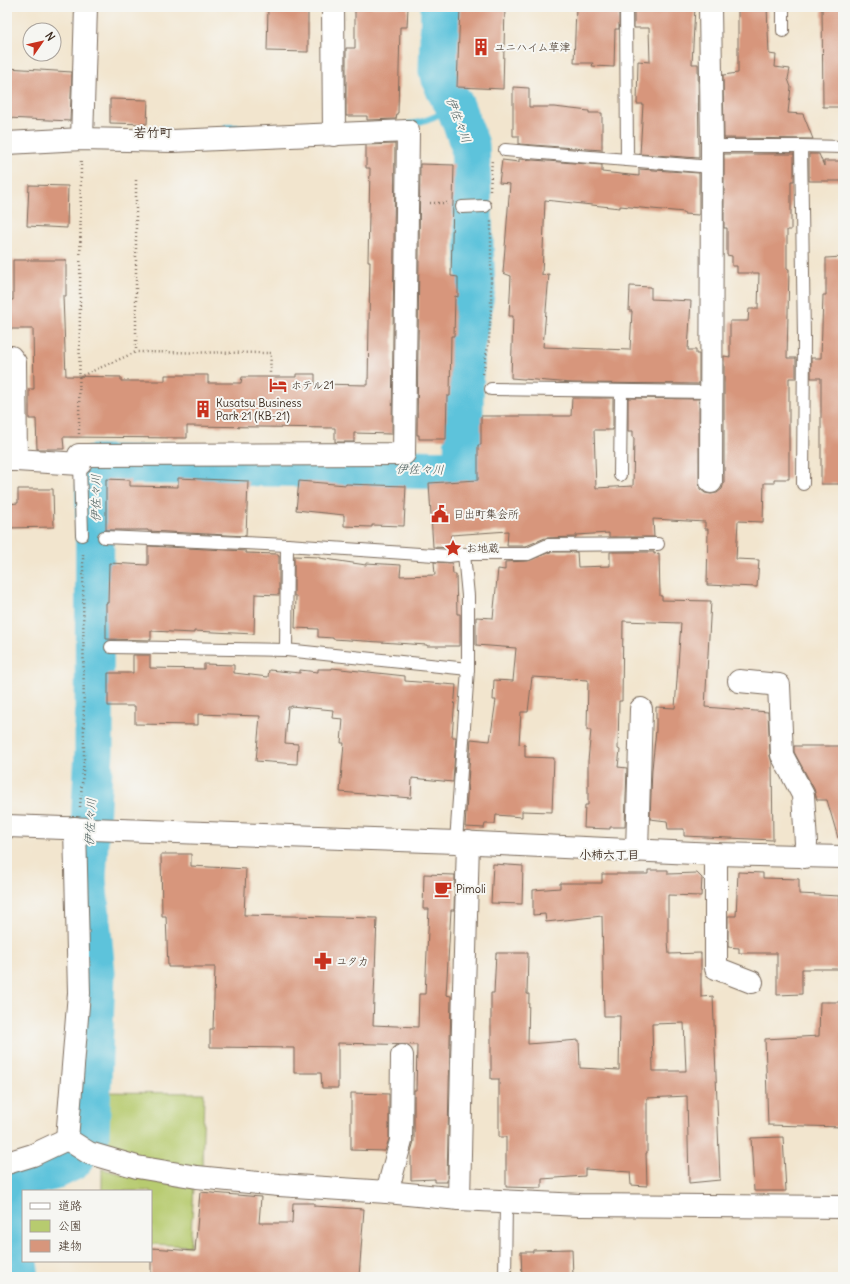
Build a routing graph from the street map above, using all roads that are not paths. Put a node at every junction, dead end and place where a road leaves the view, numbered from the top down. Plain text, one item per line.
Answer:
1 (86, 7) edge
2 (333, 7) edge
3 (626, 7) edge
4 (710, 7) edge
5 (783, 7) edge
6 (783, 31) dead end
7 (334, 135) junction
8 (82, 139) junction
9 (7, 143) edge
10 (712, 146) junction
11 (800, 146) junction
12 (843, 148) edge
13 (505, 150) road end
14 (627, 160) junction
15 (712, 167) junction
16 (484, 206) road end
17 (462, 207) road end
18 (7, 357) edge
19 (491, 389) road end
20 (621, 391) junction
21 (710, 392) junction
22 (11, 460) edge
23 (80, 460) junction
24 (620, 475) dead end
25 (710, 482) dead end
26 (802, 484) dead end
27 (82, 535) road end
28 (104, 537) dead end
29 (658, 544) dead end
30 (287, 545) junction
31 (464, 554) junction
32 (111, 647) dead end
33 (286, 650) junction
34 (468, 669) junction
35 (739, 681) dead end
36 (641, 709) dead end
37 (84, 823) junction
38 (7, 826) edge
39 (462, 842) junction
40 (637, 851) junction
41 (716, 854) junction
42 (805, 857) junction
43 (843, 857) edge
44 (752, 982) dead end
45 (402, 1056) dead end
46 (67, 1140) junction
47 (7, 1163) edge
48 (387, 1192) junction
49 (460, 1199) junction
50 (506, 1202) junction
51 (843, 1207) edge
52 (505, 1277) edge

1 - 8 street
2 - 7 street
3 - 14 lane
4 - 10 street
5 - 6 lane
7 - 8 street
7 - 23 street
8 - 9 street
10 - 11 lane
10 - 15 street
11 - 12 lane
11 - 26 lane
13 - 14 lane
14 - 15 lane
15 - 21 street
16 - 17 lane
18 - 22 street
19 - 20 lane
20 - 21 lane
20 - 24 lane
21 - 25 street
22 - 23 street
23 - 27 lane
28 - 30 lane
29 - 31 lane
30 - 31 lane
30 - 33 lane
31 - 34 lane
32 - 33 lane
33 - 34 lane
34 - 39 lane
35 - 42 street
36 - 40 street
37 - 38 street
37 - 39 street
37 - 46 street
39 - 40 street
39 - 49 street
40 - 41 street
41 - 42 street
41 - 44 street
42 - 43 street
45 - 48 street
46 - 47 street
46 - 48 street
48 - 49 street
49 - 50 street
50 - 51 street
50 - 52 lane

